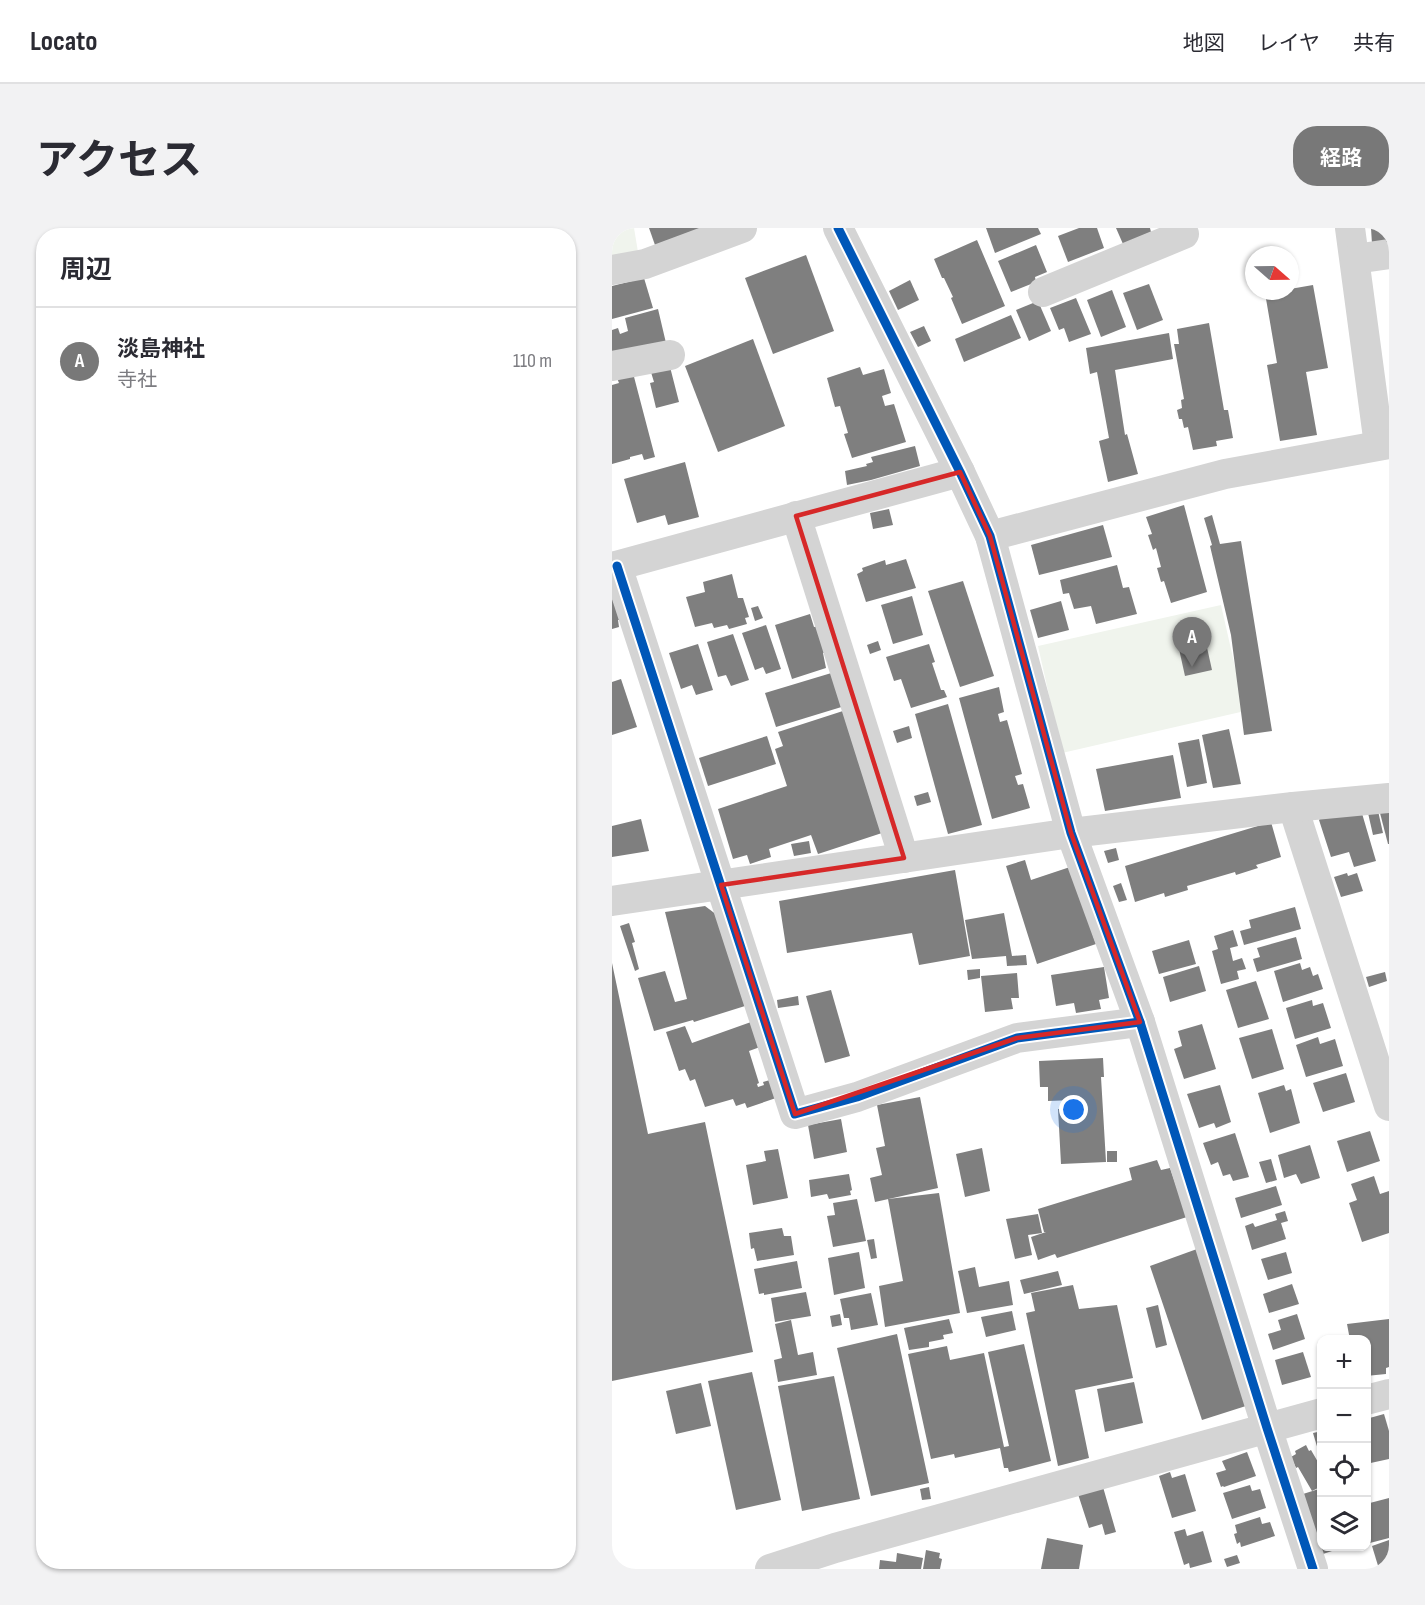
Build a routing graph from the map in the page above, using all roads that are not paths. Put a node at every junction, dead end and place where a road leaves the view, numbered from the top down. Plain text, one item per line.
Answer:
1 (742, 228) edge
2 (838, 228) edge
3 (1179, 228) edge
4 (1350, 228) edge
5 (1389, 254) edge
6 (1355, 259) junction
7 (612, 270) edge
8 (1042, 292) dead end
9 (670, 355) dead end
10 (612, 366) edge
11 (1384, 444) edge
12 (960, 472) junction
13 (796, 516) junction
14 (990, 536) junction
15 (614, 567) edge
16 (1389, 798) edge
17 (1293, 807) junction
18 (1071, 833) junction
19 (904, 858) junction
20 (721, 885) junction
21 (612, 901) edge
22 (1140, 1022) junction
23 (1389, 1106) edge
24 (1389, 1394) edge
25 (1371, 1399) edge
26 (1317, 1414) edge
27 (1267, 1428) junction
28 (839, 1559) edge
29 (770, 1569) edge
30 (1313, 1569) edge

1 - 7 street
2 - 12 street
3 - 8 street
4 - 6 street
5 - 6 street
6 - 11 street
9 - 10 street
11 - 14 street
12 - 13 street
12 - 14 street
13 - 15 street
13 - 19 street
14 - 18 street
15 - 20 street
16 - 17 street
17 - 18 street
17 - 23 street
18 - 19 street
18 - 22 street
19 - 20 street
20 - 21 street
20 - 22 street
22 - 27 street
24 - 25 street
26 - 27 street
27 - 28 street
27 - 30 street
28 - 29 street

